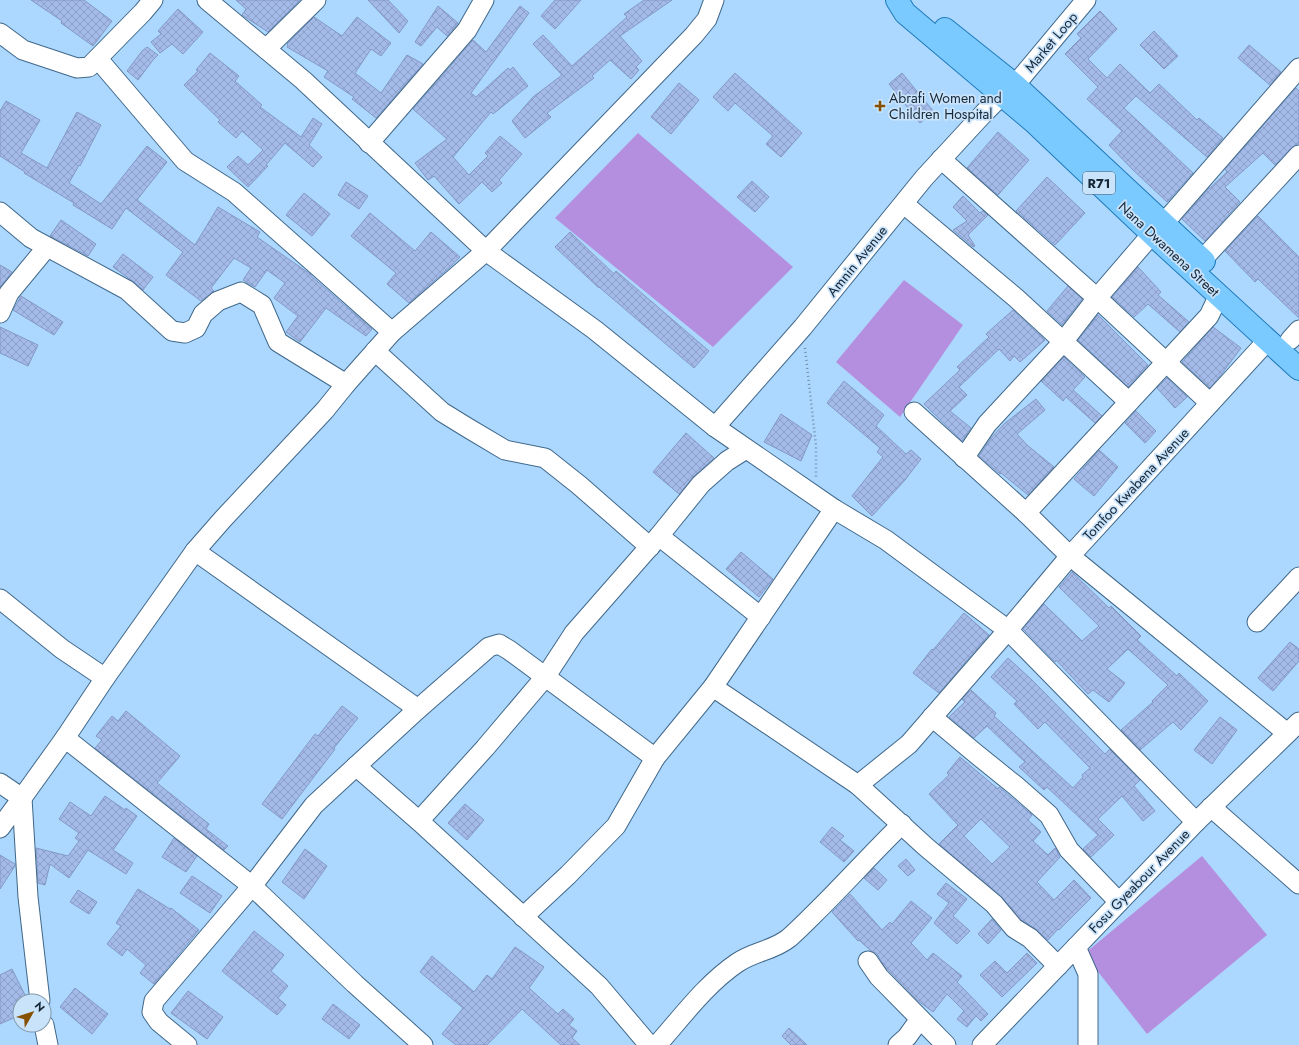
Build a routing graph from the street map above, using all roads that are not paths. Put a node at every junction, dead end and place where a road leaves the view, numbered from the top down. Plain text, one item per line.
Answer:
1 (153, 0) edge
2 (208, 0) edge
3 (316, 0) edge
4 (484, 0) edge
5 (714, 0) edge
6 (897, 0) edge
7 (906, 0) edge
8 (1086, 0) edge
9 (0, 33) edge
10 (266, 49) junction
11 (98, 59) junction
12 (1297, 75) edge
13 (1008, 90) junction
14 (369, 143) junction
15 (1299, 155) edge
16 (941, 159) junction
17 (904, 204) junction
18 (0, 212) edge
19 (1158, 229) junction
20 (47, 246) junction
21 (486, 251) junction
22 (1202, 260) junction
23 (1219, 296) junction
24 (1097, 298) junction
25 (0, 313) edge
26 (392, 332) junction
27 (1268, 340) junction
28 (1296, 340) edge
29 (1063, 342) junction
30 (375, 351) junction
31 (1166, 362) junction
32 (1299, 369) edge
33 (346, 384) junction
34 (1129, 402) junction
35 (1210, 403) junction
36 (914, 412) dead end
37 (715, 427) junction
38 (746, 449) junction
39 (964, 458) junction
40 (834, 509) junction
41 (1026, 513) junction
42 (655, 542) junction
43 (196, 550) junction
44 (1070, 556) junction
45 (1299, 577) edge
46 (0, 598) edge
47 (761, 617) junction
48 (1257, 622) dead end
49 (1008, 630) junction
50 (546, 676) junction
51 (105, 678) junction
52 (713, 687) junction
53 (418, 709) junction
54 (932, 717) junction
55 (1293, 728) edge
56 (65, 738) junction
57 (655, 758) junction
58 (356, 766) junction
59 (0, 783) edge
60 (858, 785) junction
61 (22, 798) junction
62 (1211, 807) junction
63 (419, 821) junction
64 (1196, 822) junction
65 (902, 824) junction
66 (0, 828) edge
67 (1299, 884) edge
68 (252, 886) junction
69 (1119, 902) junction
70 (523, 916) junction
71 (1076, 947) junction
72 (868, 961) dead end
73 (1058, 966) junction
74 (39, 993) edge
75 (920, 1019) junction
76 (46, 1033) edge
77 (48, 1045) edge
78 (187, 1045) edge
79 (424, 1045) edge
80 (649, 1045) edge
81 (657, 1045) edge
82 (898, 1045) edge
83 (946, 1045) edge
84 (982, 1045) edge
85 (1088, 1045) edge

1 - 11 street
2 - 10 street
3 - 10 street
4 - 14 street
5 - 21 street
6 - 13 main road, Nana Dwamena Street / R71
7 - 13 main road, Nana Dwamena Street / R71
8 - 13 street, Market Loop
9 - 11 street
10 - 14 street
11 - 26 street
12 - 19 street
13 - 16 street, Amnin Avenue
13 - 19 main road, Nana Dwamena Street / R71
14 - 21 street
15 - 22 street
16 - 17 street, Amnin Avenue
16 - 24 street
17 - 29 street
17 - 37 street, Amnin Avenue
18 - 20 street
19 - 22 main road, Nana Dwamena Street / R71
19 - 23 main road, Nana Dwamena Street / R71
19 - 24 street
20 - 25 street
20 - 33 street
21 - 26 street
21 - 37 street
22 - 28 main road, Nana Dwamena Street / R71
23 - 27 main road, Nana Dwamena Street / R71
23 - 31 street
24 - 29 street
24 - 31 street
26 - 30 street
27 - 32 main road, Nana Dwamena Street / R71
27 - 35 street, Tomfoo Kwabena Avenue
29 - 34 street
29 - 39 street
30 - 33 street
30 - 42 street
31 - 34 street
31 - 35 street
33 - 43 street
34 - 41 street
35 - 44 street, Tomfoo Kwabena Avenue
36 - 39 street
37 - 38 street
38 - 40 street
38 - 42 street
39 - 41 street
40 - 47 street
40 - 49 street
41 - 44 street
42 - 47 street
42 - 50 street
43 - 51 street
43 - 53 street
44 - 49 street, Tomfoo Kwabena Avenue
44 - 55 street
45 - 48 street
46 - 51 street
47 - 52 street
49 - 54 street, Tomfoo Kwabena Avenue
49 - 64 street
50 - 53 street
50 - 57 street
50 - 63 street
51 - 56 street
52 - 57 street
52 - 60 street
53 - 58 street
54 - 60 street, Tomfoo Kwabena Avenue
54 - 69 street
55 - 62 street, Fosu Gyeabour Avenue
56 - 61 street
56 - 68 street
57 - 70 street
58 - 63 street
58 - 68 street
59 - 61 street
60 - 65 street
61 - 66 street
61 - 74 street
62 - 64 street, Fosu Gyeabour Avenue
62 - 67 street
63 - 70 street
64 - 69 street, Fosu Gyeabour Avenue
65 - 73 street
65 - 81 street
68 - 78 street
68 - 79 street
69 - 71 street, Fosu Gyeabour Avenue
70 - 80 street
71 - 73 street, Fosu Gyeabour Avenue
71 - 85 street
72 - 75 street
73 - 84 street, Fosu Gyeabour Avenue
75 - 82 street
75 - 83 street
76 - 77 street

